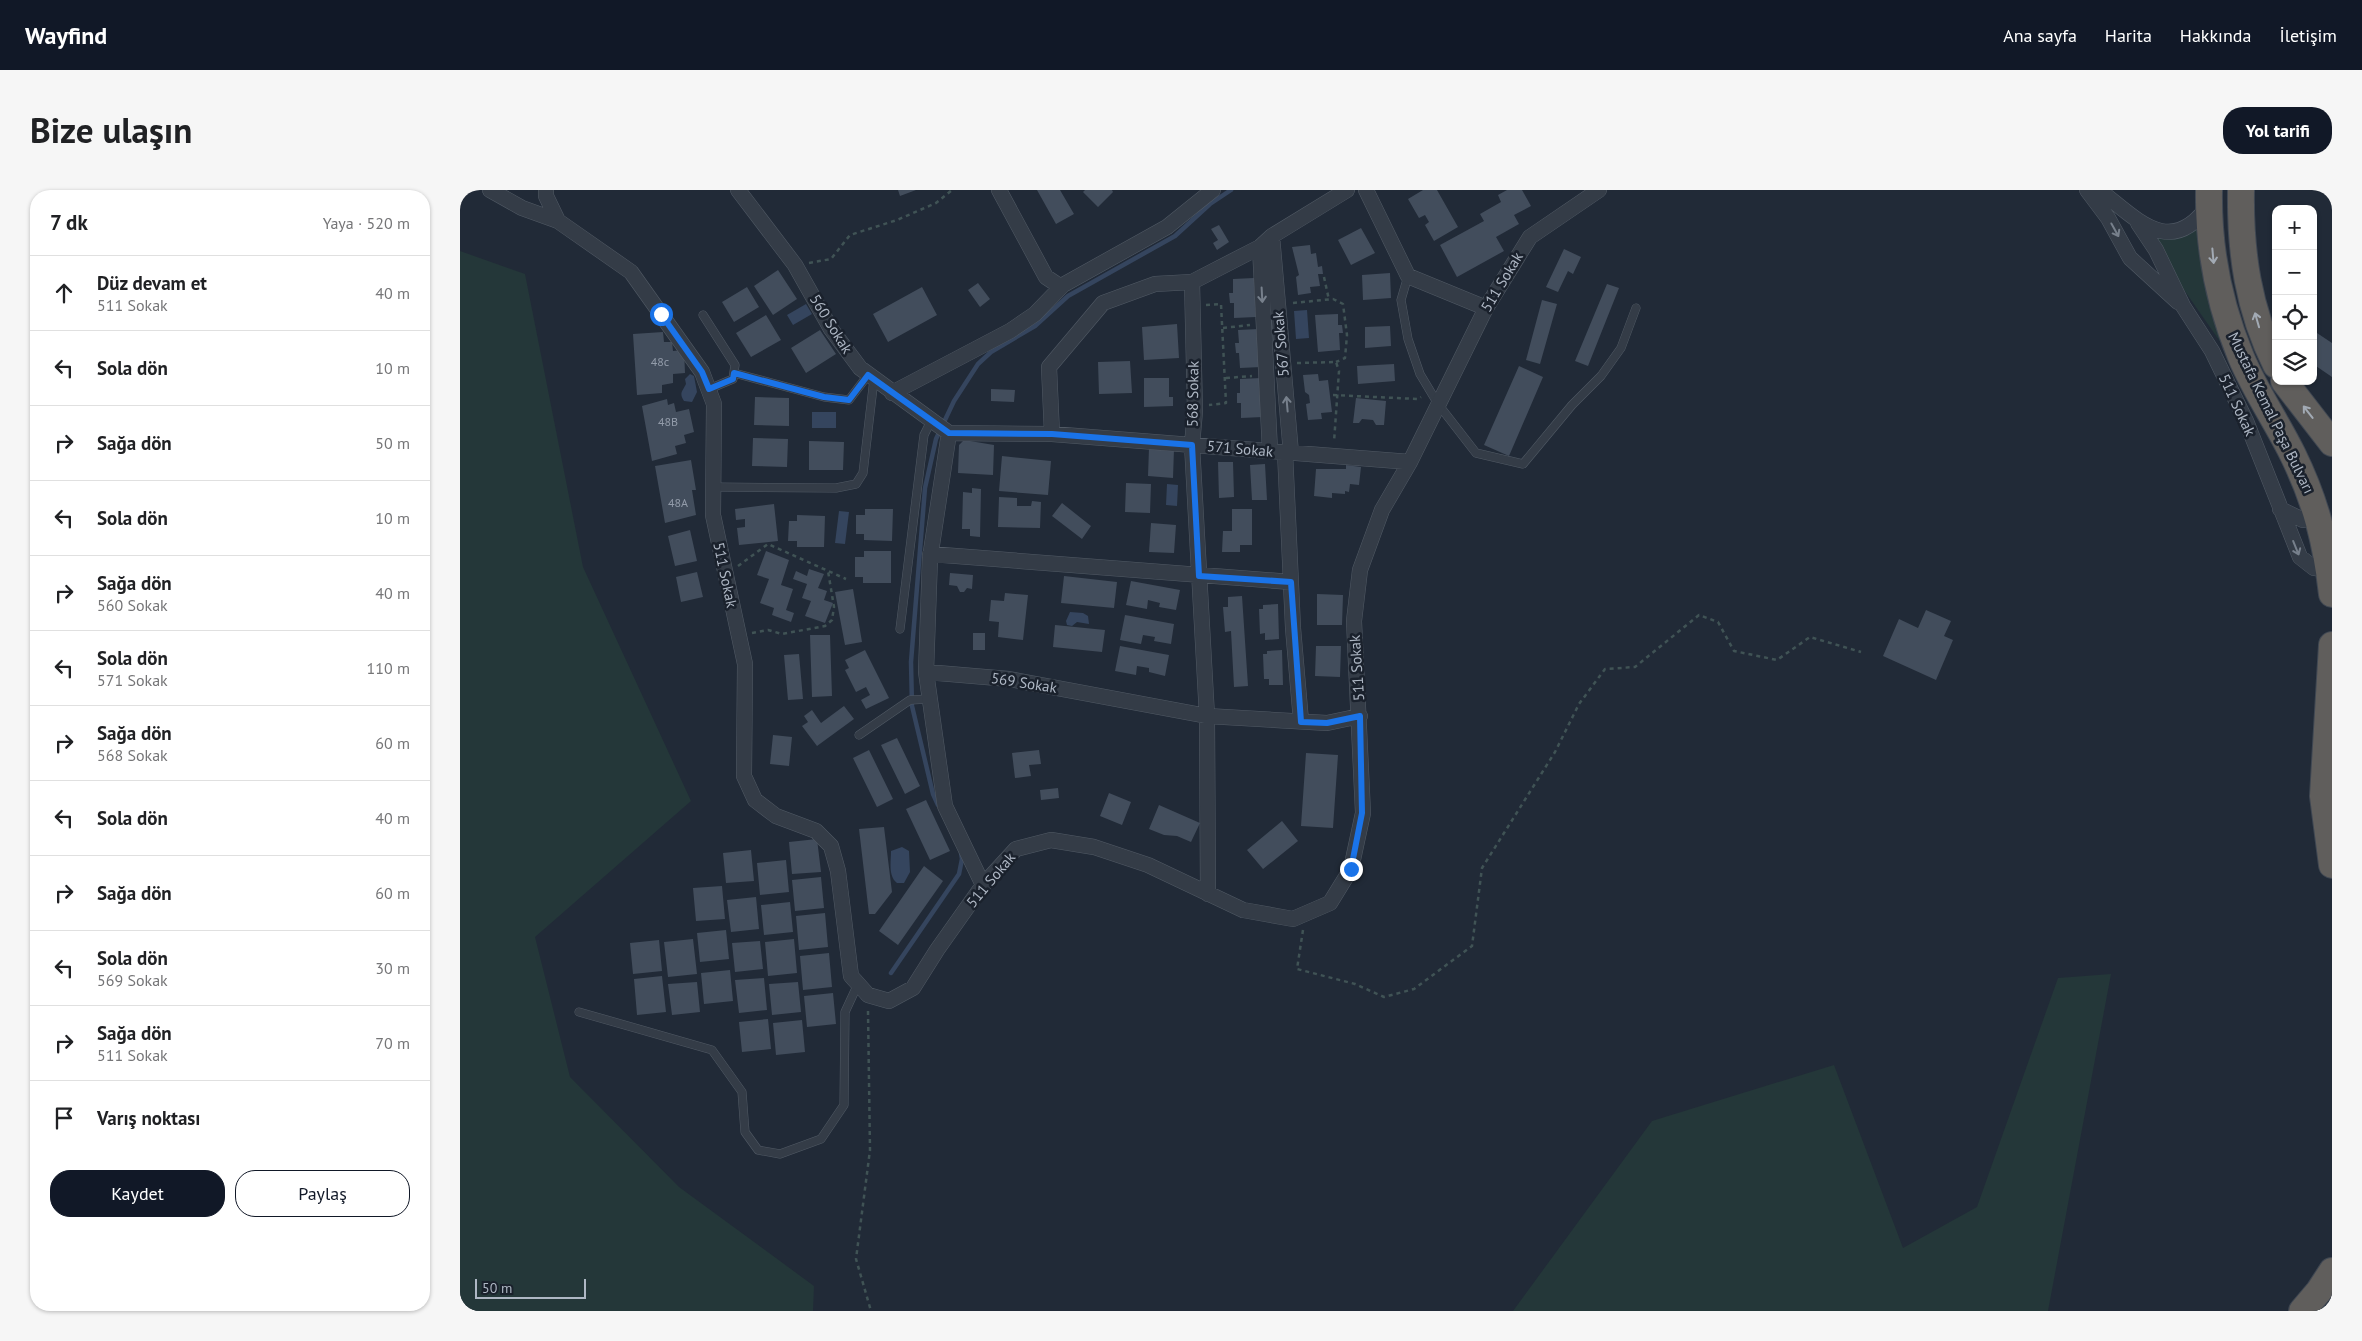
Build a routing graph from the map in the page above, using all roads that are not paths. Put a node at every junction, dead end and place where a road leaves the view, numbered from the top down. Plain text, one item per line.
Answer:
1 (490, 190) edge
2 (546, 190) edge
3 (738, 190) edge
4 (999, 190) edge
5 (1213, 190) edge
6 (1347, 190) edge
7 (1366, 190) edge
8 (1599, 190) edge
9 (2087, 190) edge
10 (2099, 190) edge
11 (2241, 190) edge
12 (2209, 198) edge
13 (558, 221) junction
14 (2138, 223) junction
15 (1272, 236) junction
16 (1260, 246) junction
17 (1408, 276) junction
18 (1192, 282) junction
19 (1063, 286) junction
20 (2183, 306) junction
21 (1486, 308) junction
22 (1636, 308) dead end
23 (703, 315) dead end
24 (2272, 357) edge
25 (734, 373) junction
26 (871, 377) junction
27 (2287, 385) edge
28 (709, 389) junction
29 (892, 393) junction
30 (1438, 404) junction
31 (941, 428) junction
32 (1052, 434) junction
33 (2332, 443) edge
34 (1192, 445) junction
35 (1282, 452) junction
36 (1410, 462) junction
37 (713, 487) junction
38 (2280, 509) junction
39 (2326, 514) edge
40 (930, 554) junction
41 (1199, 576) junction
42 (2331, 577) edge
43 (1291, 582) junction
44 (900, 629) dead end
45 (2332, 645) edge
46 (926, 672) junction
47 (919, 700) junction
48 (1207, 716) junction
49 (1360, 716) junction
50 (1301, 722) junction
51 (859, 735) dead end
52 (2332, 771) edge
53 (2323, 796) junction
54 (2332, 865) edge
55 (983, 885) junction
56 (1208, 894) junction
57 (863, 990) junction
58 (579, 1012) dead end
59 (2332, 1271) edge
60 (2302, 1311) edge

1 - 13 street
2 - 13 street, 511 Sokak
3 - 26 street, 560 Sokak
4 - 19 street
5 - 19 street
6 - 15 street
7 - 17 street
8 - 21 street, 511 Sokak
9 -> 20 street, 511 Sokak
10 - 14 street, 511 Sokak
24 -> 11 highway, Mustafa Kemal Paşa Bulvarı
12 - 14 street, 511 Sokak
12 -> 39 highway, Mustafa Kemal Paşa Bulvarı
13 - 28 street, 511 Sokak
14 - 20 street, 511 Sokak
15 - 16 street
35 -> 15 street, 567 Sokak
16 - 18 street
16 -> 35 street, 567 Sokak
17 - 21 street
17 - 30 lane
18 - 32 street
18 - 34 street, 568 Sokak
19 - 29 street
20 - 38 street, 511 Sokak
21 - 30 street, 511 Sokak
22 - 30 lane
23 - 25 lane
25 - 26 lane
25 - 28 lane
26 - 29 street, 560 Sokak
26 - 37 lane
33 -> 27 highway, Mustafa Kemal Paşa Bulvarı
28 - 37 street, 511 Sokak
29 - 31 street, 560 Sokak
30 - 36 street, 511 Sokak
31 - 32 street, 571 Sokak
31 - 40 street
31 - 44 lane
32 - 34 street, 571 Sokak
34 - 35 street, 571 Sokak
34 - 41 street, 568 Sokak
35 - 36 street, 571 Sokak
35 - 43 street
36 - 49 street, 511 Sokak
37 - 57 street, 511 Sokak
38 - 39 street
38 -> 42 street, 511 Sokak
39 - 42 highway, Mustafa Kemal Paşa Bulvarı
40 - 41 street
40 - 46 street
41 - 43 street
41 - 48 street, 568 Sokak
43 - 50 street
45 - 53 highway
46 - 47 street
46 - 48 street, 569 Sokak
47 - 51 lane
47 - 55 street
48 - 50 street, 569 Sokak
48 - 56 street, 568 Sokak
49 - 50 street, 569 Sokak
49 - 56 street, 511 Sokak
52 - 53 highway
53 - 54 highway
55 - 56 street, 511 Sokak
55 - 57 street, 511 Sokak
57 - 58 lane
59 - 60 highway

